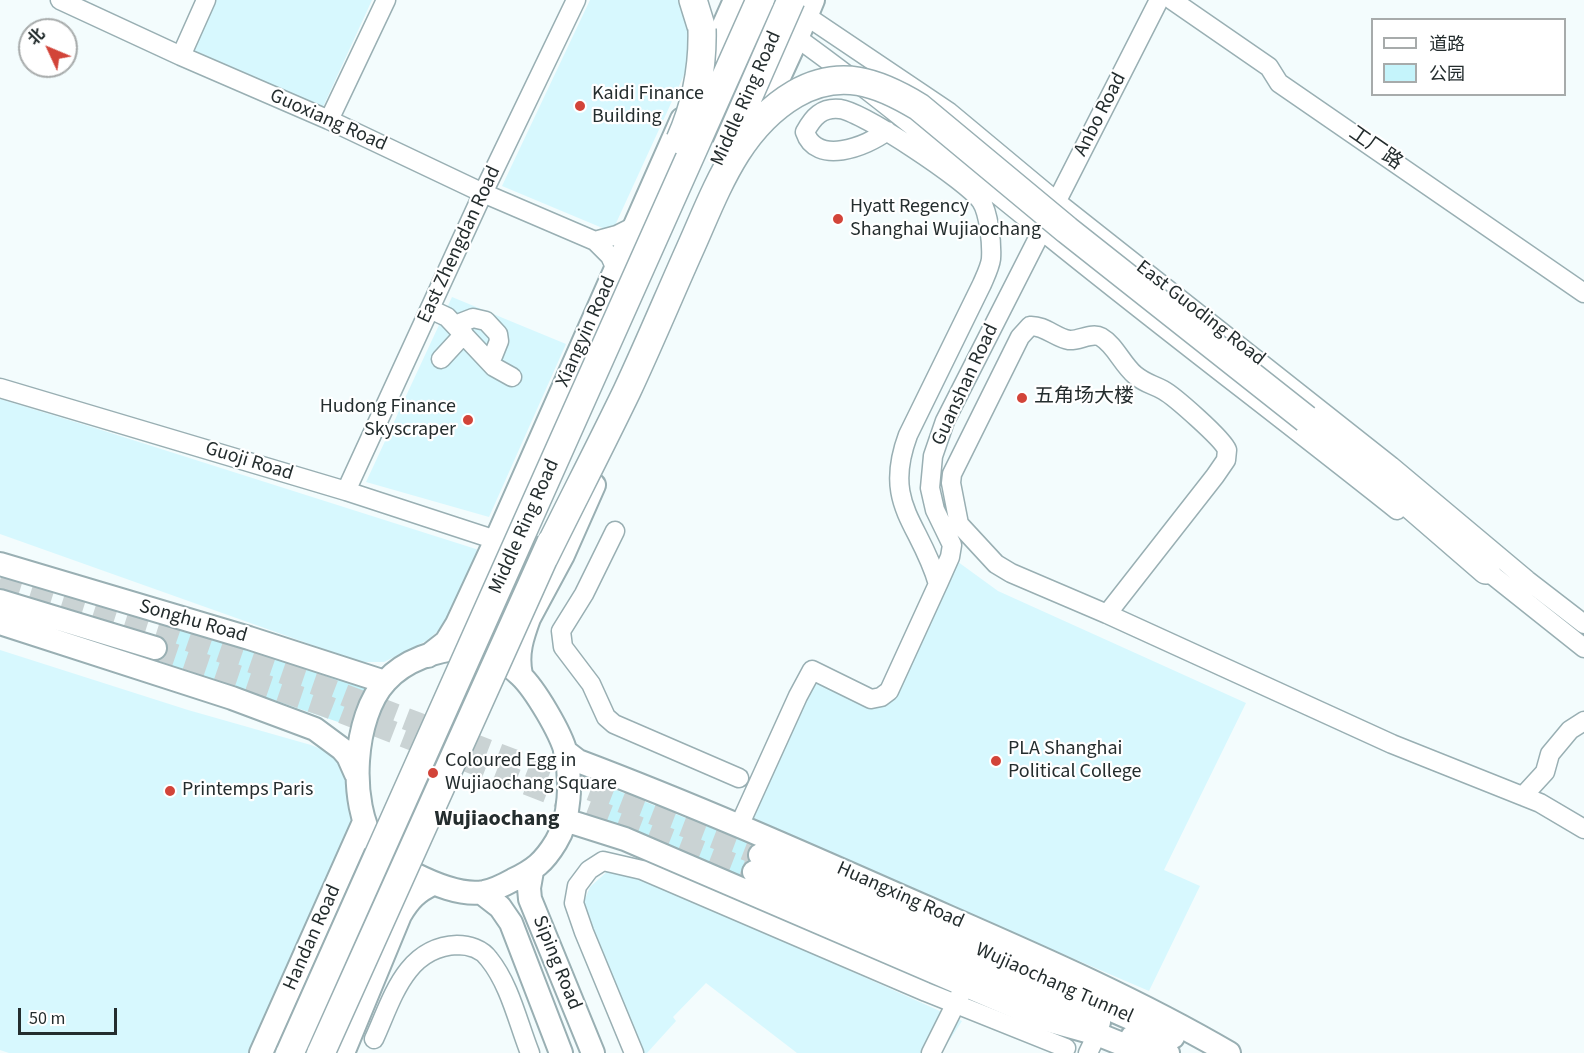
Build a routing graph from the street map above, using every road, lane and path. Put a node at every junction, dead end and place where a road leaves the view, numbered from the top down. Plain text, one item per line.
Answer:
1 (60, 0) edge
2 (206, 0) edge
3 (386, 0) edge
4 (576, 0) edge
5 (693, 0) edge
6 (735, 0) edge
7 (743, 0) edge
8 (760, 0) edge
9 (1159, 0) edge
10 (1172, 0) edge
11 (798, 12) edge
12 (181, 56) junction
13 (329, 120) junction
14 (918, 129) junction
15 (887, 131) dead end
16 (909, 146) junction
17 (483, 193) junction
18 (1057, 202) junction
19 (633, 228) junction
20 (1042, 231) junction
21 (595, 241) junction
22 (615, 267) junction
23 (1584, 293) edge
24 (430, 309) junction
25 (460, 330) junction
26 (957, 335) junction
27 (981, 347) junction
28 (493, 356) dead end
29 (441, 359) dead end
30 (512, 377) dead end
31 (0, 388) edge
32 (346, 491) junction
33 (615, 531) dead end
34 (506, 543) junction
35 (544, 558) junction
36 (0, 564) edge
37 (1486, 570) junction
38 (938, 584) junction
39 (0, 601) edge
40 (1107, 614) junction
41 (0, 623) edge
42 (1584, 624) edge
43 (155, 648) tunnel mouth
44 (1584, 648) edge
45 (428, 656) junction
46 (521, 675) junction
47 (385, 682) junction
48 (1584, 721) edge
49 (565, 751) junction
50 (356, 774) junction
51 (739, 778) dead end
52 (1523, 796) junction
53 (565, 820) junction
54 (364, 822) junction
55 (739, 826) junction
56 (1584, 829) edge
57 (532, 871) junction
58 (433, 884) junction
59 (482, 892) junction
60 (961, 994) junction
61 (374, 1039) dead end
62 (1092, 1043) edge
63 (1066, 1048) dead end
64 (261, 1053) edge
65 (290, 1053) edge
66 (321, 1053) edge
67 (343, 1053) edge
68 (530, 1053) edge
69 (561, 1053) edge
70 (593, 1053) edge
71 (634, 1053) edge
72 (931, 1053) edge
73 (1144, 1053) edge
74 (1168, 1053) edge
75 (1216, 1053) edge
76 (1230, 1053) edge

1 - 12 street, Guoxiang Road
2 - 12 street
3 - 13 street
4 - 17 street, East Zhengdan Road
5 - 34 highway, bridge
6 - 19 main road, Xiangyin Road
7 - 11 street
8 - 34 highway, Middle Ring Road, bridge
9 - 18 street, Anbo Road
10 - 23 street, 工厂路
11 - 14 street, East Guoding Road
11 - 18 street, East Guoding Road
11 - 35 highway, Middle Ring Road, bridge
11 - 46 main road
12 - 13 street, Guoxiang Road
13 - 17 street, Guoxiang Road
14 - 16 street
14 - 20 street, East Guoding Road
15 - 16 street
16 - 26 street
17 - 21 street, Guoxiang Road
17 - 24 street, East Zhengdan Road
18 - 20 street, Anbo Road
18 - 42 street, East Guoding Road
19 - 21 street
19 - 22 main road, Xiangyin Road
20 - 27 street, Guanshan Road
20 - 37 street, East Guoding Road
21 - 22 street, Guoxiang Road
22 - 34 main road, Xiangyin Road
24 - 25 street
24 - 32 street, East Zhengdan Road
25 - 28 street
25 - 29 street
25 - 30 street
26 - 27 street
26 - 38 street
27 - 38 street, Guanshan Road
31 - 32 street, Guoji Road
32 - 34 street, Guoji Road
33 - 51 street
34 - 45 main road, Xiangyin Road
34 - 65 highway, Middle Ring Road, bridge
35 - 37 highway, bridge
35 - 66 highway, Middle Ring Road, bridge
36 - 47 main road, Songhu Road
37 - 44 street, East Guoding Road
38 - 55 street
39 - 43 main road
40 - 40 street
40 - 52 street
41 - 50 main road
45 - 46 main road
45 - 47 main road
46 - 49 main road
47 - 50 main road
48 - 52 street
49 - 53 main road
49 - 55 main road, Huangxing Road
50 - 54 main road
52 - 56 street
53 - 57 main road
53 - 60 main road
54 - 58 main road
54 - 64 main road, Handan Road
55 - 76 main road, Huangxing Road
57 - 59 main road
57 - 70 main road, Siping Road
58 - 59 main road
58 - 67 main road
59 - 69 main road, Siping Road
60 - 62 main road
60 - 63 street
60 - 71 street
60 - 72 street
61 - 68 street
62 - 73 main road
74 - 75 main road, Wujiaochang Tunnel

